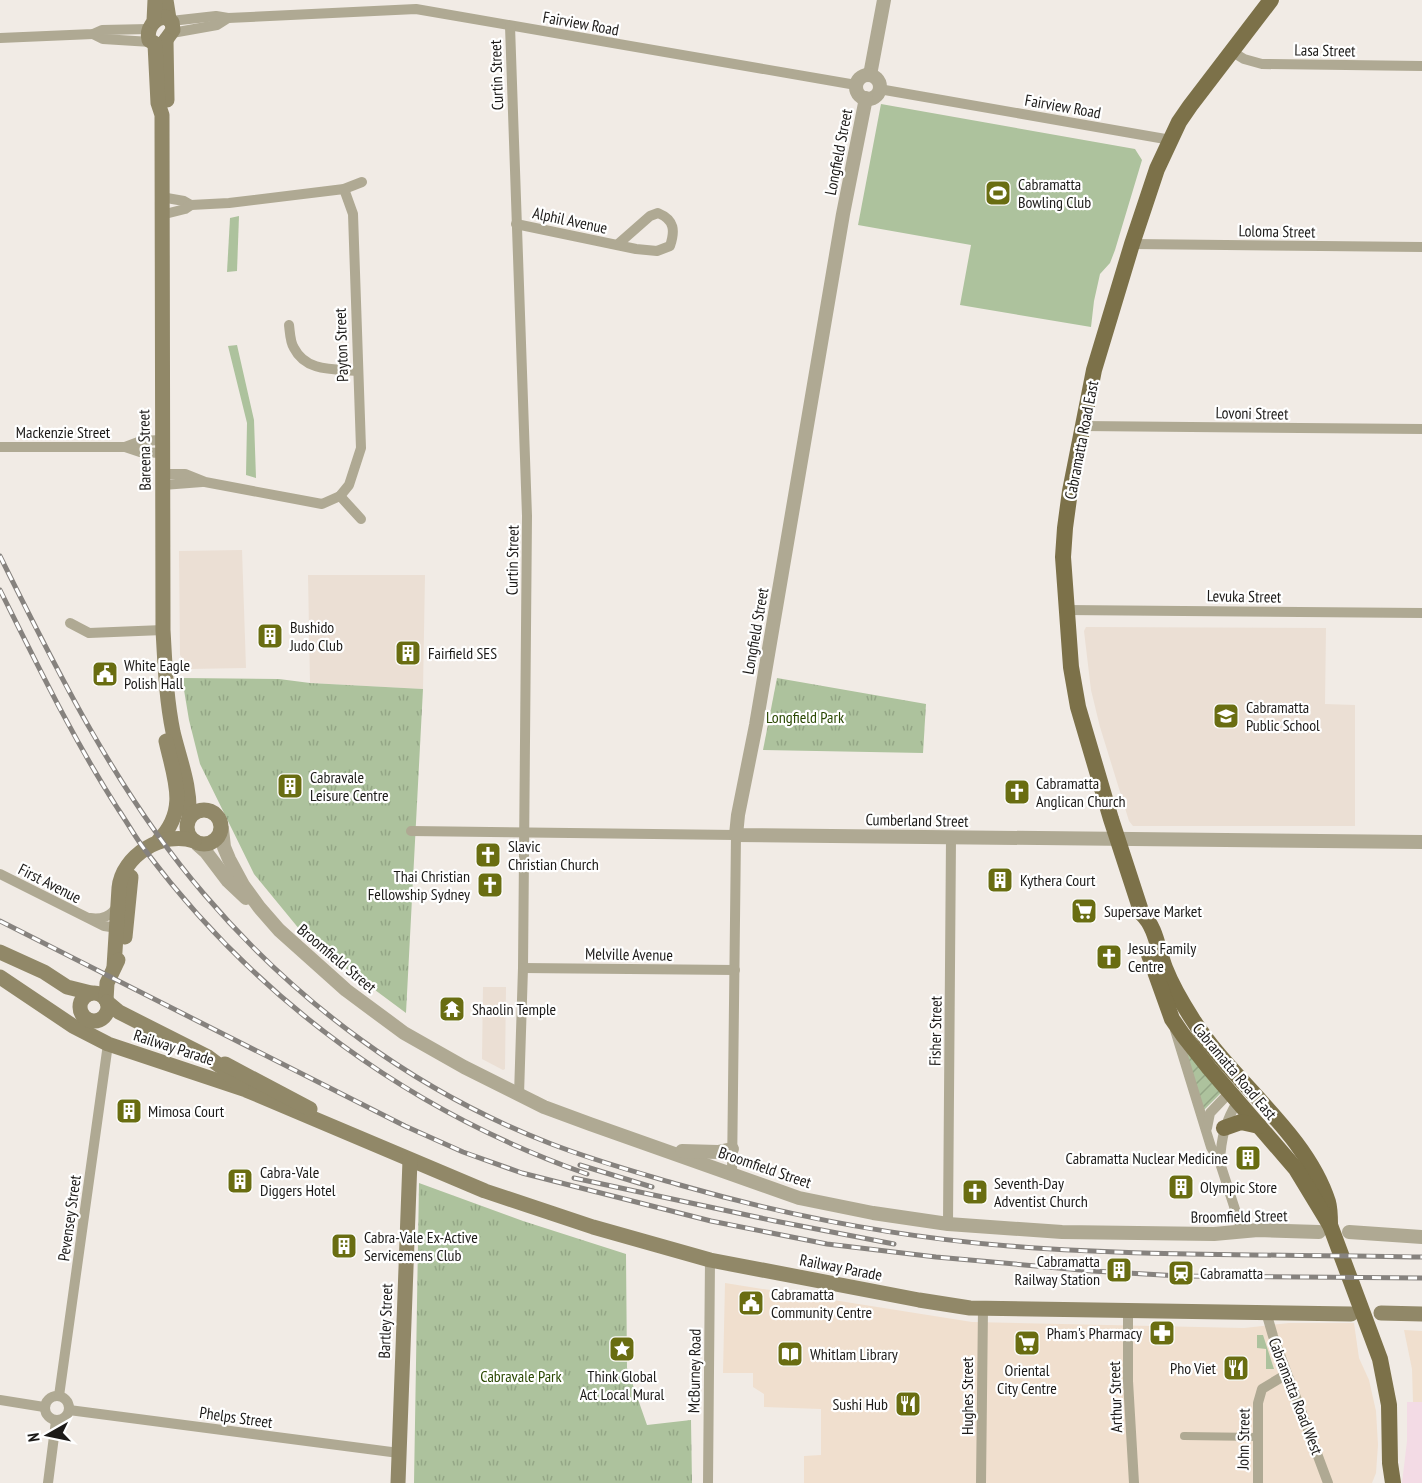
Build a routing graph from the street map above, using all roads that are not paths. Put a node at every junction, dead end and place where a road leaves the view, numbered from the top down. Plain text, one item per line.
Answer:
1 (155, 0) edge
2 (166, 0) edge
3 (884, 0) edge
4 (1271, 0) edge
5 (377, 6) edge
6 (510, 26) junction
7 (161, 31) junction
8 (0, 38) edge
9 (1231, 51) junction
10 (1422, 66) edge
11 (870, 75) junction
12 (856, 85) junction
13 (879, 89) junction
14 (866, 98) junction
15 (1171, 140) junction
16 (362, 182) dead end
17 (344, 189) junction
18 (161, 197) junction
19 (191, 205) junction
20 (161, 215) junction
21 (516, 224) junction
22 (1132, 244) junction
23 (617, 245) junction
24 (1422, 247) edge
25 (289, 325) dead end
26 (357, 371) junction
27 (1082, 426) junction
28 (1422, 429) edge
29 (161, 446) junction
30 (0, 447) edge
31 (162, 479) junction
32 (340, 496) junction
33 (361, 519) dead end
34 (1065, 610) junction
35 (1422, 613) edge
36 (70, 623) dead end
37 (163, 630) junction
38 (165, 675) junction
39 (187, 781) junction
40 (213, 812) junction
41 (188, 820) junction
42 (222, 829) junction
43 (411, 831) dead end
44 (523, 833) junction
45 (736, 835) junction
46 (165, 837) junction
47 (951, 838) junction
48 (1117, 839) junction
49 (1422, 842) edge
50 (195, 843) junction
51 (0, 874) edge
52 (123, 904) junction
53 (1142, 914) junction
54 (104, 916) junction
55 (87, 918) junction
56 (267, 918) junction
57 (117, 928) junction
58 (121, 950) junction
59 (2, 952) edge
60 (523, 968) junction
61 (735, 970) junction
62 (112, 973) junction
63 (0, 976) edge
64 (57, 981) junction
65 (99, 997) junction
66 (81, 1014) junction
67 (1172, 1019) junction
68 (96, 1021) junction
69 (146, 1025) junction
70 (108, 1044) junction
71 (208, 1057) junction
72 (246, 1090) junction
73 (1240, 1091) junction
74 (519, 1095) junction
75 (1259, 1126) junction
76 (1224, 1128) junction
77 (1206, 1131) junction
78 (346, 1133) junction
79 (665, 1149) junction
80 (732, 1149) junction
81 (410, 1160) junction
82 (1220, 1163) junction
83 (732, 1174) junction
84 (1323, 1205) junction
85 (948, 1224) junction
86 (1325, 1228) junction
87 (1242, 1231) junction
88 (1349, 1232) dead end
89 (1422, 1237) edge
90 (710, 1260) junction
91 (983, 1308) junction
92 (1128, 1310) junction
93 (1266, 1312) junction
94 (1381, 1313) dead end
95 (1351, 1314) dead end
96 (1422, 1314) edge
97 (1287, 1374) junction
98 (59, 1396) junction
99 (0, 1400) edge
100 (44, 1407) junction
101 (69, 1410) junction
102 (56, 1420) junction
103 (1184, 1436) dead end
104 (1259, 1437) junction
105 (399, 1453) junction
106 (1390, 1463) junction
107 (1329, 1482) edge
108 (48, 1483) edge
109 (398, 1483) edge
110 (708, 1483) edge
111 (981, 1483) edge
112 (1134, 1483) edge
113 (1258, 1483) edge
114 (1382, 1483) edge
115 (1393, 1483) edge

1 - 7 main road, Bareena Street
2 - 7 main road, Bareena Street
3 - 11 street
4 - 9 main road, Cabramatta Road East
5 - 6 street, Fairview Road
5 - 7 street, Fairview Road
6 - 12 street, Fairview Road
6 - 21 street, Curtin Street
7 - 8 street, Fairview Road
7 - 18 main road, Bareena Street
9 - 10 street, Lasa Street
9 - 15 main road, Cabramatta Road East
11 - 12 street
11 - 13 street
12 - 14 street
13 - 14 street
13 - 15 street, Fairview Road
14 - 45 street, Longfield Street
15 - 22 main road, Cabramatta Road East
16 - 17 street
17 - 19 street
17 - 26 street, Payton Street
18 - 19 street
18 - 20 main road, Bareena Street
19 - 20 street
20 - 29 main road, Bareena Street
21 - 23 street, Alphil Avenue
21 - 44 street, Curtin Street
22 - 24 street, Loloma Street
22 - 27 main road, Cabramatta Road East
23 - 23 street, Alphil Avenue
25 - 26 street
26 - 32 street, Payton Street
27 - 28 street, Lovoni Street
27 - 34 main road, Cabramatta Road East
29 - 30 street, Mackenzie Street
29 - 31 main road, Bareena Street
31 - 32 street
31 - 37 main road, Bareena Street
32 - 33 street
34 - 35 street, Levuka Street
34 - 48 main road, Cabramatta Road East
36 - 37 street
37 - 38 main road, Bareena Street
38 - 39 main road, Bareena Street
38 - 46 main road
39 - 40 main road, Bareena Street
39 - 41 main road, Bareena Street
40 - 41 main road
40 - 42 main road
41 - 46 main road
41 - 50 main road
42 - 50 main road
42 - 56 street
43 - 44 street, Cumberland Street
44 - 45 street, Cumberland Street
44 - 60 street, Curtin Street
45 - 47 street, Cumberland Street
45 - 61 street, Longfield Street
46 - 50 main road
46 - 52 main road
47 - 48 street, Cumberland Street
47 - 85 street, Fisher Street
48 - 49 street, Cumberland Street
48 - 53 main road, Cabramatta Road East
50 - 56 street
51 - 55 street, First Avenue
52 - 54 street
52 - 57 main road
52 - 58 main road
53 - 67 main road, Cabramatta Road East
53 - 73 main road, Cabramatta Road East
54 - 55 street, First Avenue
54 - 57 street
55 - 57 street, First Avenue
56 - 74 street, Broomfield Street
57 - 58 street
57 - 62 main road
58 - 62 main road
59 - 64 main road
60 - 61 street, Melville Avenue
60 - 74 street, Curtin Street
61 - 80 street, Longfield Street
62 - 65 main road
63 - 70 main road, Railway Parade
64 - 65 main road
64 - 66 main road
65 - 66 main road
65 - 68 main road
65 - 69 main road
66 - 68 main road
67 - 73 main road, Cabramatta Road East
67 - 77 street, Cabramatta Road East
68 - 69 main road
69 - 71 main road
70 - 72 main road, Railway Parade
70 - 98 street, Pevensey Street
71 - 72 main road
71 - 78 main road, Railway Parade
72 - 78 main road, Railway Parade
73 - 75 main road, Cabramatta Road East
73 - 76 street, Cabramatta Road East
73 - 77 street, Cabramatta Road East
73 - 84 main road, Cabramatta Road East
74 - 79 street, Broomfield Street
75 - 76 main road
75 - 84 main road, Cabramatta Road East
76 - 82 street, Cabramatta Road East
77 - 82 street, Cabramatta Road East
78 - 81 main road, Railway Parade
79 - 80 street
79 - 83 street, Broomfield Street
80 - 83 street, Longfield Street
81 - 90 main road, Railway Parade
81 - 105 main road, Bartley Street
82 - 87 street, Cabramatta Road East
83 - 85 street, Broomfield Street
84 - 86 main road, Cabramatta Road East
85 - 87 street, Broomfield Street
86 - 87 street, Broomfield Street
86 - 106 main road, Cabramatta Road East
88 - 89 street
90 - 91 main road, Railway Parade
90 - 110 street, McBurney Road
91 - 92 main road, Railway Parade
91 - 111 street, Hughes Street
92 - 93 main road, Railway Parade
92 - 112 street, Arthur Street
93 - 95 main road, Railway Parade
93 - 97 street, Cabramatta Road West
94 - 96 main road
97 - 104 street, John Street
97 - 107 street, Cabramatta Road West
98 - 100 street
98 - 101 street
99 - 100 street
100 - 102 street
101 - 102 street
101 - 105 street, Phelps Street
102 - 108 street
103 - 104 street
104 - 113 street, John Street
105 - 109 main road, Bartley Street
106 - 114 main road
106 - 115 main road

